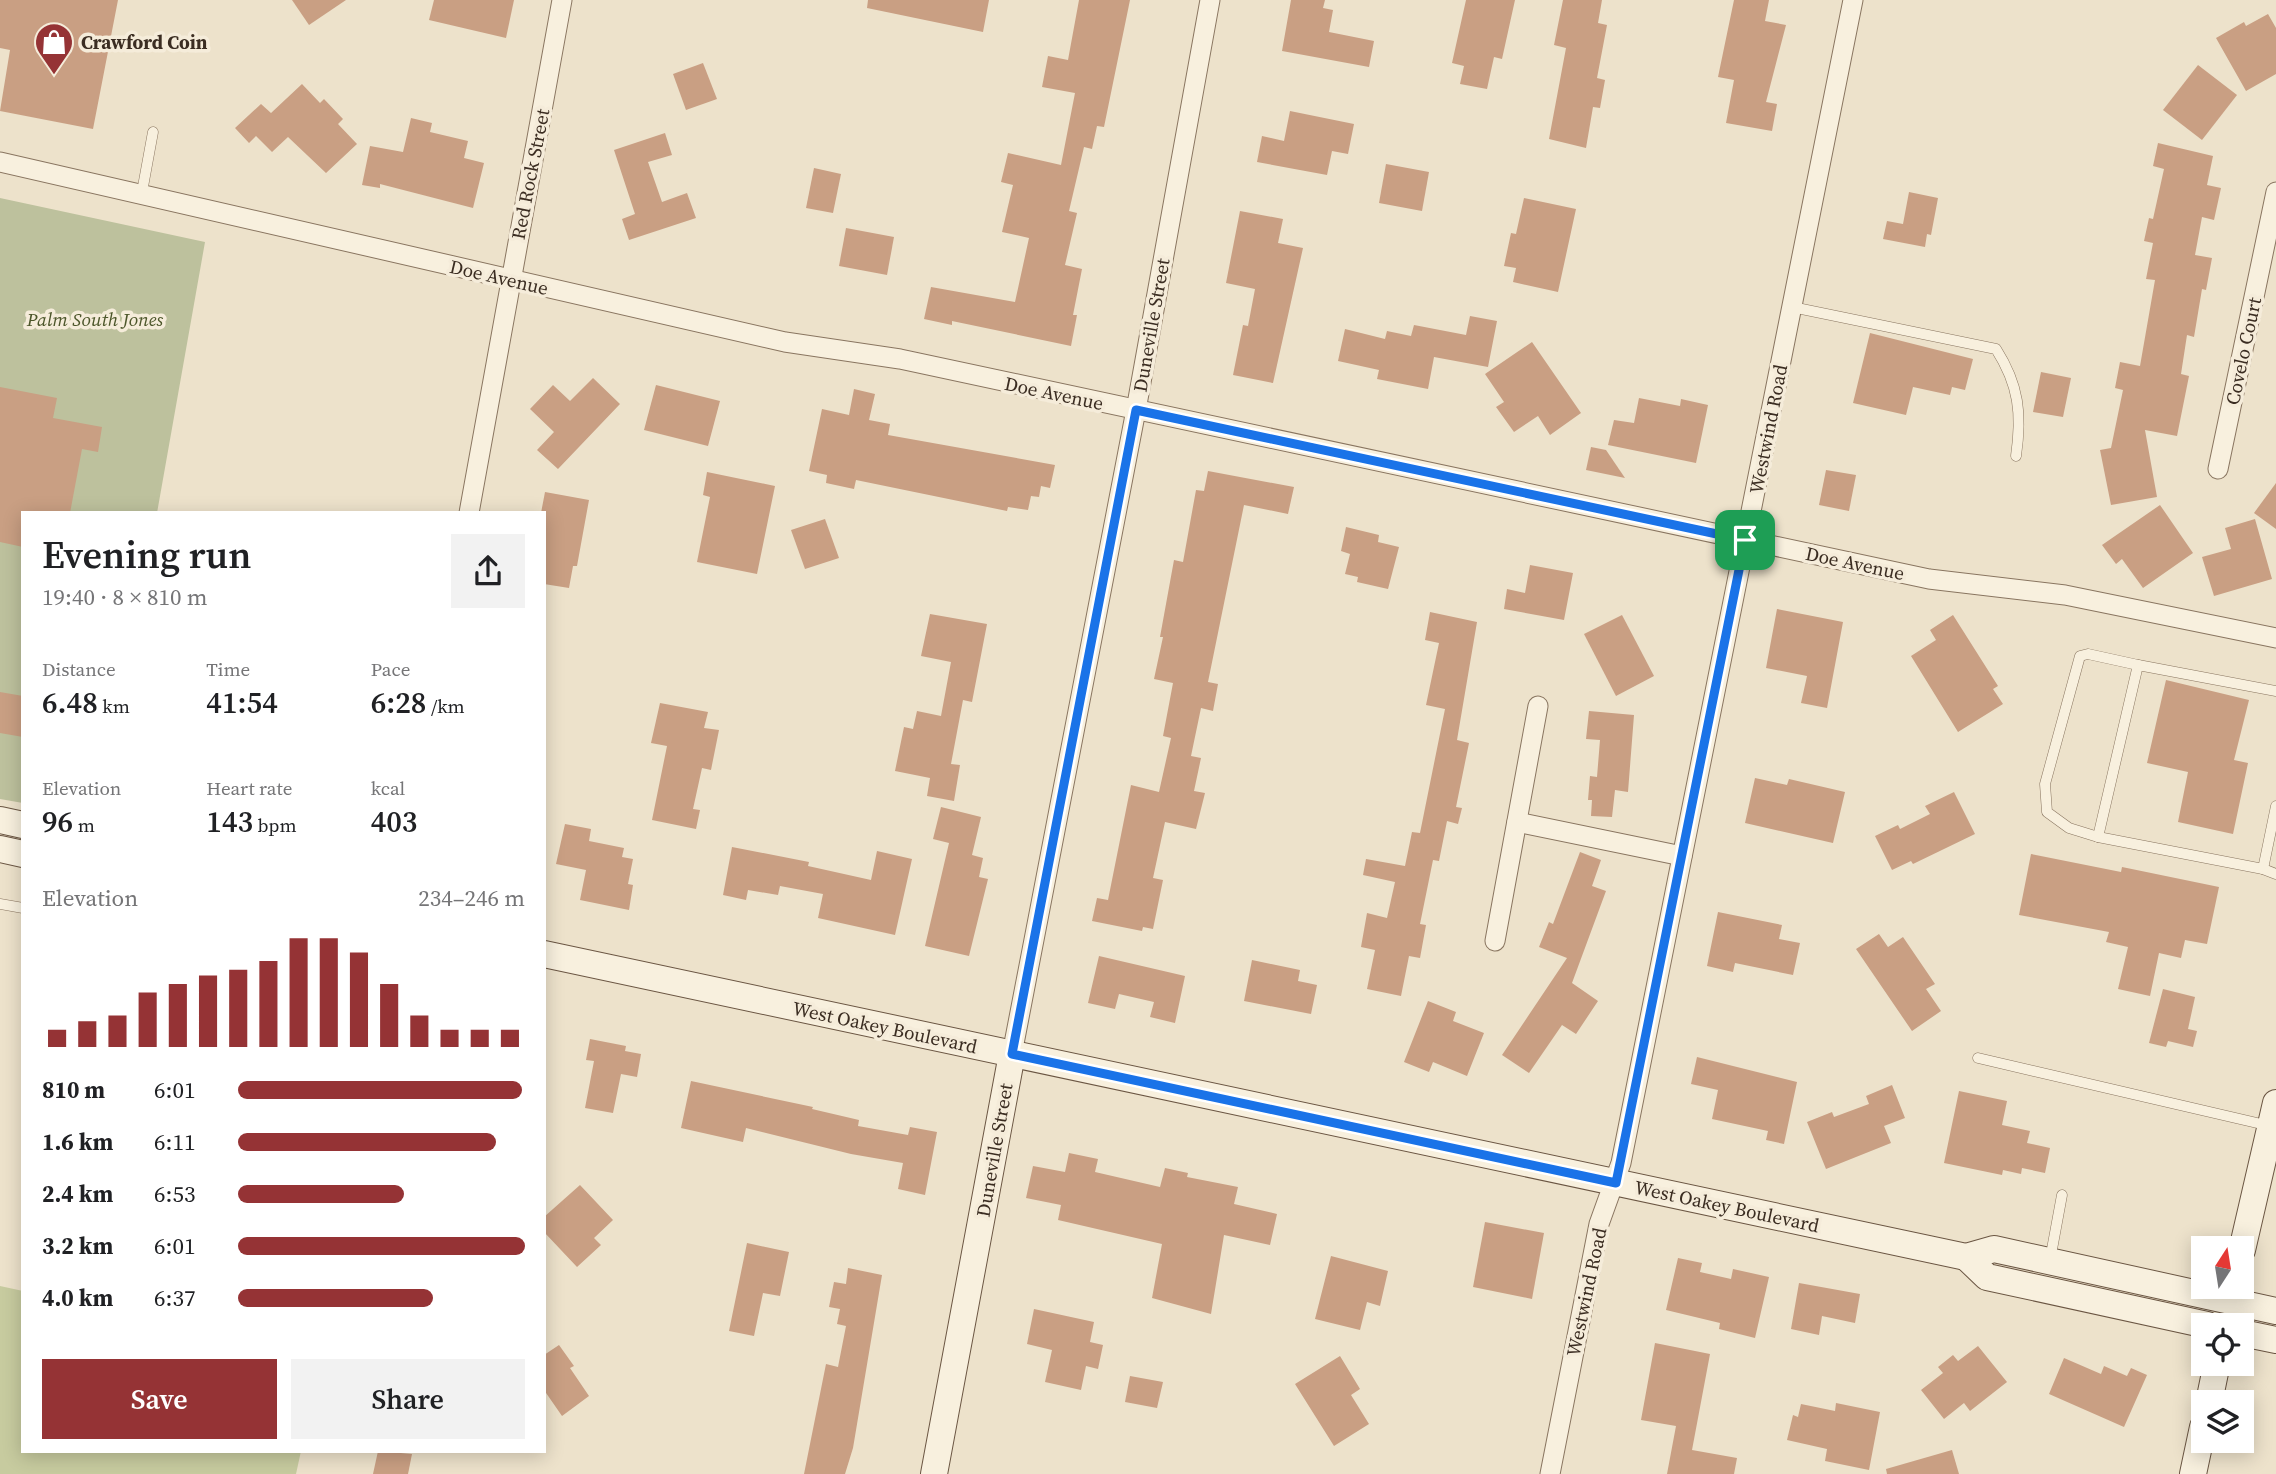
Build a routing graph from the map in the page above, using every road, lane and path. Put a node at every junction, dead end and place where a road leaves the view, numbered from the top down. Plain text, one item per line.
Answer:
1 (562, 0) edge
2 (1210, 0) edge
3 (1853, 0) edge
4 (153, 132) dead end
5 (0, 162) edge
6 (142, 192) junction
7 (2276, 192) edge
8 (2274, 214) edge
9 (510, 279) junction
10 (1792, 307) junction
11 (1136, 410) junction
12 (2016, 456) dead end
13 (2218, 469) dead end
14 (469, 511) edge
15 (1745, 540) junction
16 (2276, 638) edge
17 (2138, 665) junction
18 (2276, 691) edge
19 (1538, 706) dead end
20 (2276, 806) edge
21 (0, 820) edge
22 (1517, 822) junction
23 (21, 825) edge
24 (2098, 837) junction
25 (0, 849) edge
26 (21, 854) edge
27 (1682, 856) junction
28 (2263, 869) junction
29 (2276, 874) edge
30 (0, 904) edge
31 (21, 908) edge
32 (1495, 941) dead end
33 (546, 954) edge
34 (1012, 1054) junction
35 (1978, 1058) dead end
36 (2273, 1114) edge
37 (2270, 1159) edge
38 (1616, 1183) junction
39 (2062, 1195) dead end
40 (2246, 1236) edge
41 (1966, 1257) junction
42 (2050, 1261) junction
43 (2229, 1304) edge
44 (2276, 1311) edge
45 (2191, 1321) edge
46 (2254, 1335) edge
47 (2276, 1340) edge
48 (2197, 1453) edge
49 (934, 1474) edge
50 (1550, 1474) edge
51 (2193, 1474) edge

1 - 9 street, Red Rock Street
2 - 11 street, Duneville Street
3 - 10 street, Westwind Road
4 - 6 lane
5 - 6 street, Doe Avenue
6 - 9 street, Doe Avenue
7 - 8 street, Covelo Court
8 - 13 street, Covelo Court
9 - 11 street, Doe Avenue
9 - 14 street, Red Rock Street
10 - 12 lane
10 - 15 street, Westwind Road
11 - 15 street, Doe Avenue
11 - 34 street, Duneville Street
15 - 16 street, Doe Avenue
15 - 27 street, Westwind Road
17 - 18 lane
17 - 24 lane
17 - 24 lane
19 - 22 street
20 - 28 lane
21 - 23 main road
22 - 27 street
22 - 32 street
24 - 28 lane
25 - 26 main road
27 - 38 street, Westwind Road
28 - 29 lane
30 - 31 lane
33 - 34 main road, West Oakey Boulevard
34 - 38 main road, West Oakey Boulevard
34 - 49 main road, Duneville Street
35 - 36 lane
36 - 37 main road
37 - 40 main road
38 - 41 main road, West Oakey Boulevard
38 - 50 street, Westwind Road
39 - 42 lane
41 - 42 main road, West Oakey Boulevard
41 - 45 main road, West Oakey Boulevard
42 - 43 main road, West Oakey Boulevard
43 - 44 main road, West Oakey Boulevard
46 - 47 main road
48 - 51 main road

